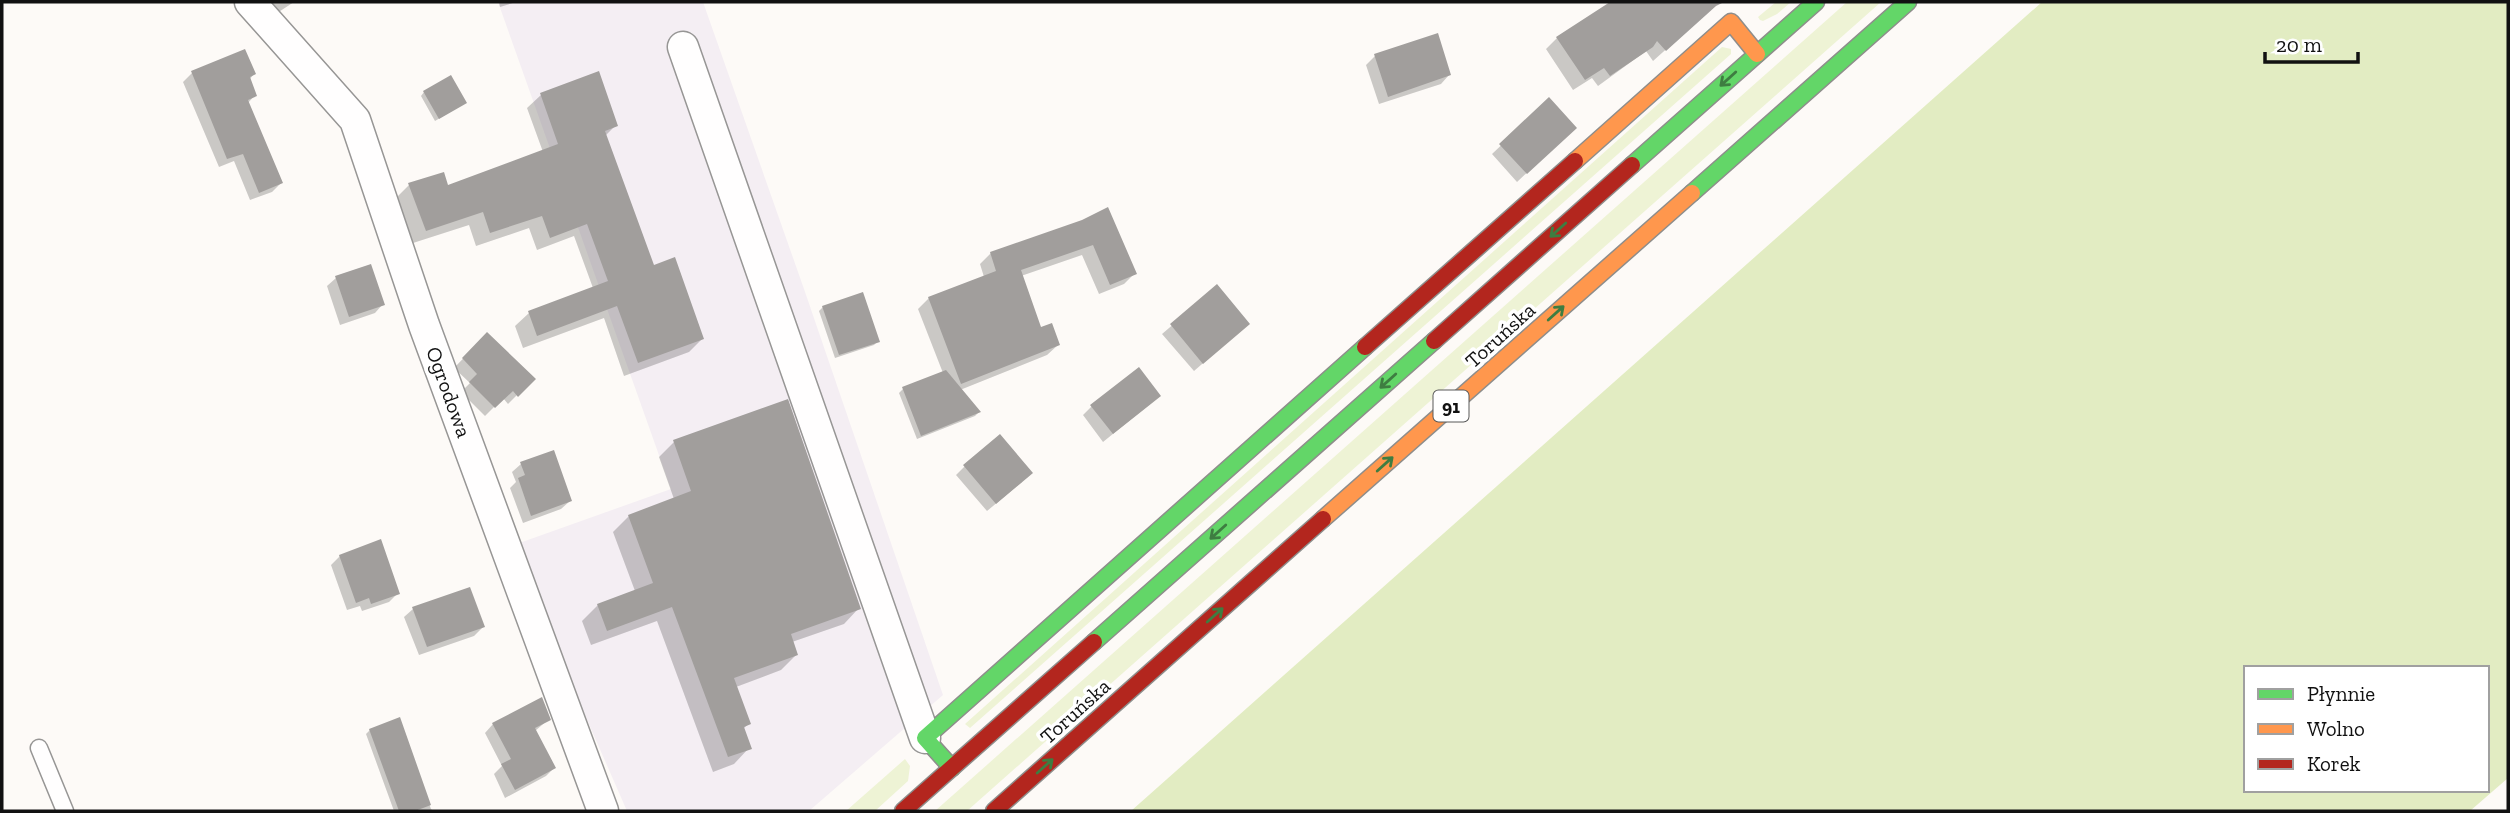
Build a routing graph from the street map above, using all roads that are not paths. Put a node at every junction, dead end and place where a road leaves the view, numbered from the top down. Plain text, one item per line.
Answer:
1 (250, 2) edge
2 (1816, 2) edge
3 (1908, 2) edge
4 (684, 47) dead end
5 (1756, 54) junction
6 (925, 738) junction
7 (39, 748) dead end
8 (952, 768) junction
9 (65, 811) edge
10 (603, 811) edge
11 (903, 811) edge
12 (994, 811) edge

1 - 10 street, Ogrodowa
2 - 5 main road, Toruńska
12 -> 3 main road, Toruńska / 91
4 - 6 street
5 - 6 main road
5 -> 8 main road, Toruńska
6 - 8 main road
7 - 9 lane
8 - 11 main road, Toruńska

